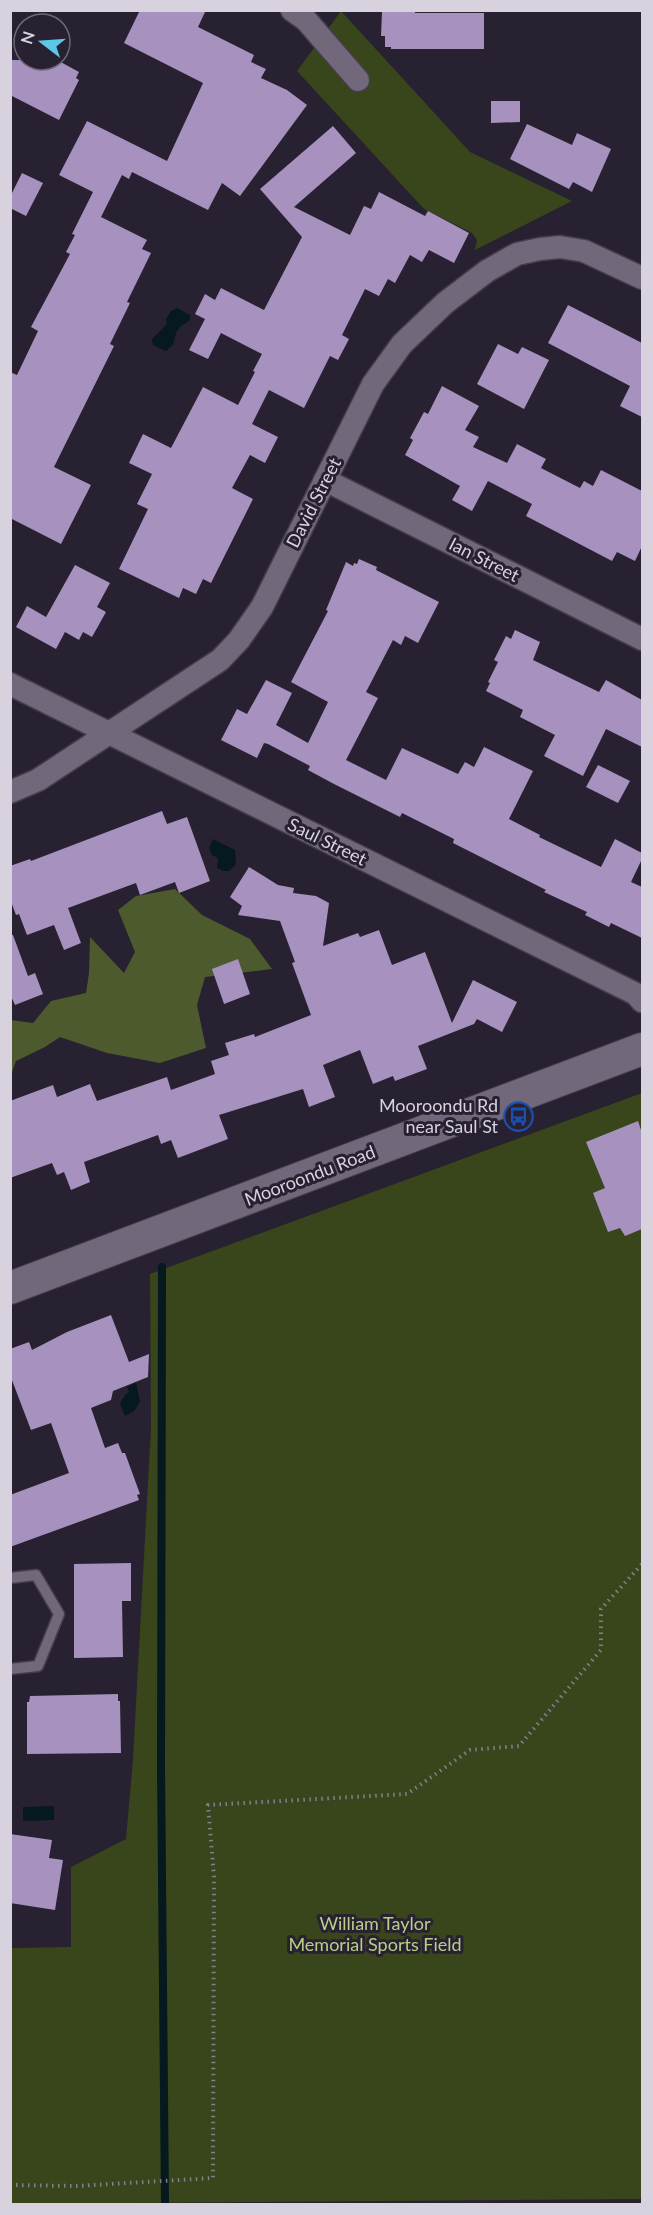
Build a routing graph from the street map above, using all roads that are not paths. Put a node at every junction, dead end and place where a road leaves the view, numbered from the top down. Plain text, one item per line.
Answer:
1 (292, 10) edge
2 (358, 80) dead end
3 (642, 278) edge
4 (325, 480) junction
5 (642, 639) edge
6 (10, 684) edge
7 (110, 734) junction
8 (10, 792) edge
9 (642, 1001) edge
10 (642, 1049) edge
11 (10, 1288) edge
12 (10, 1578) edge
13 (10, 1669) edge

1 - 2 street
3 - 4 street, David Street
4 - 5 street, Ian Street
4 - 7 street, David Street
6 - 7 street, Saul Street
7 - 8 street, David Street
7 - 9 street, Saul Street
10 - 11 street, Mooroondu Road
12 - 13 lane

